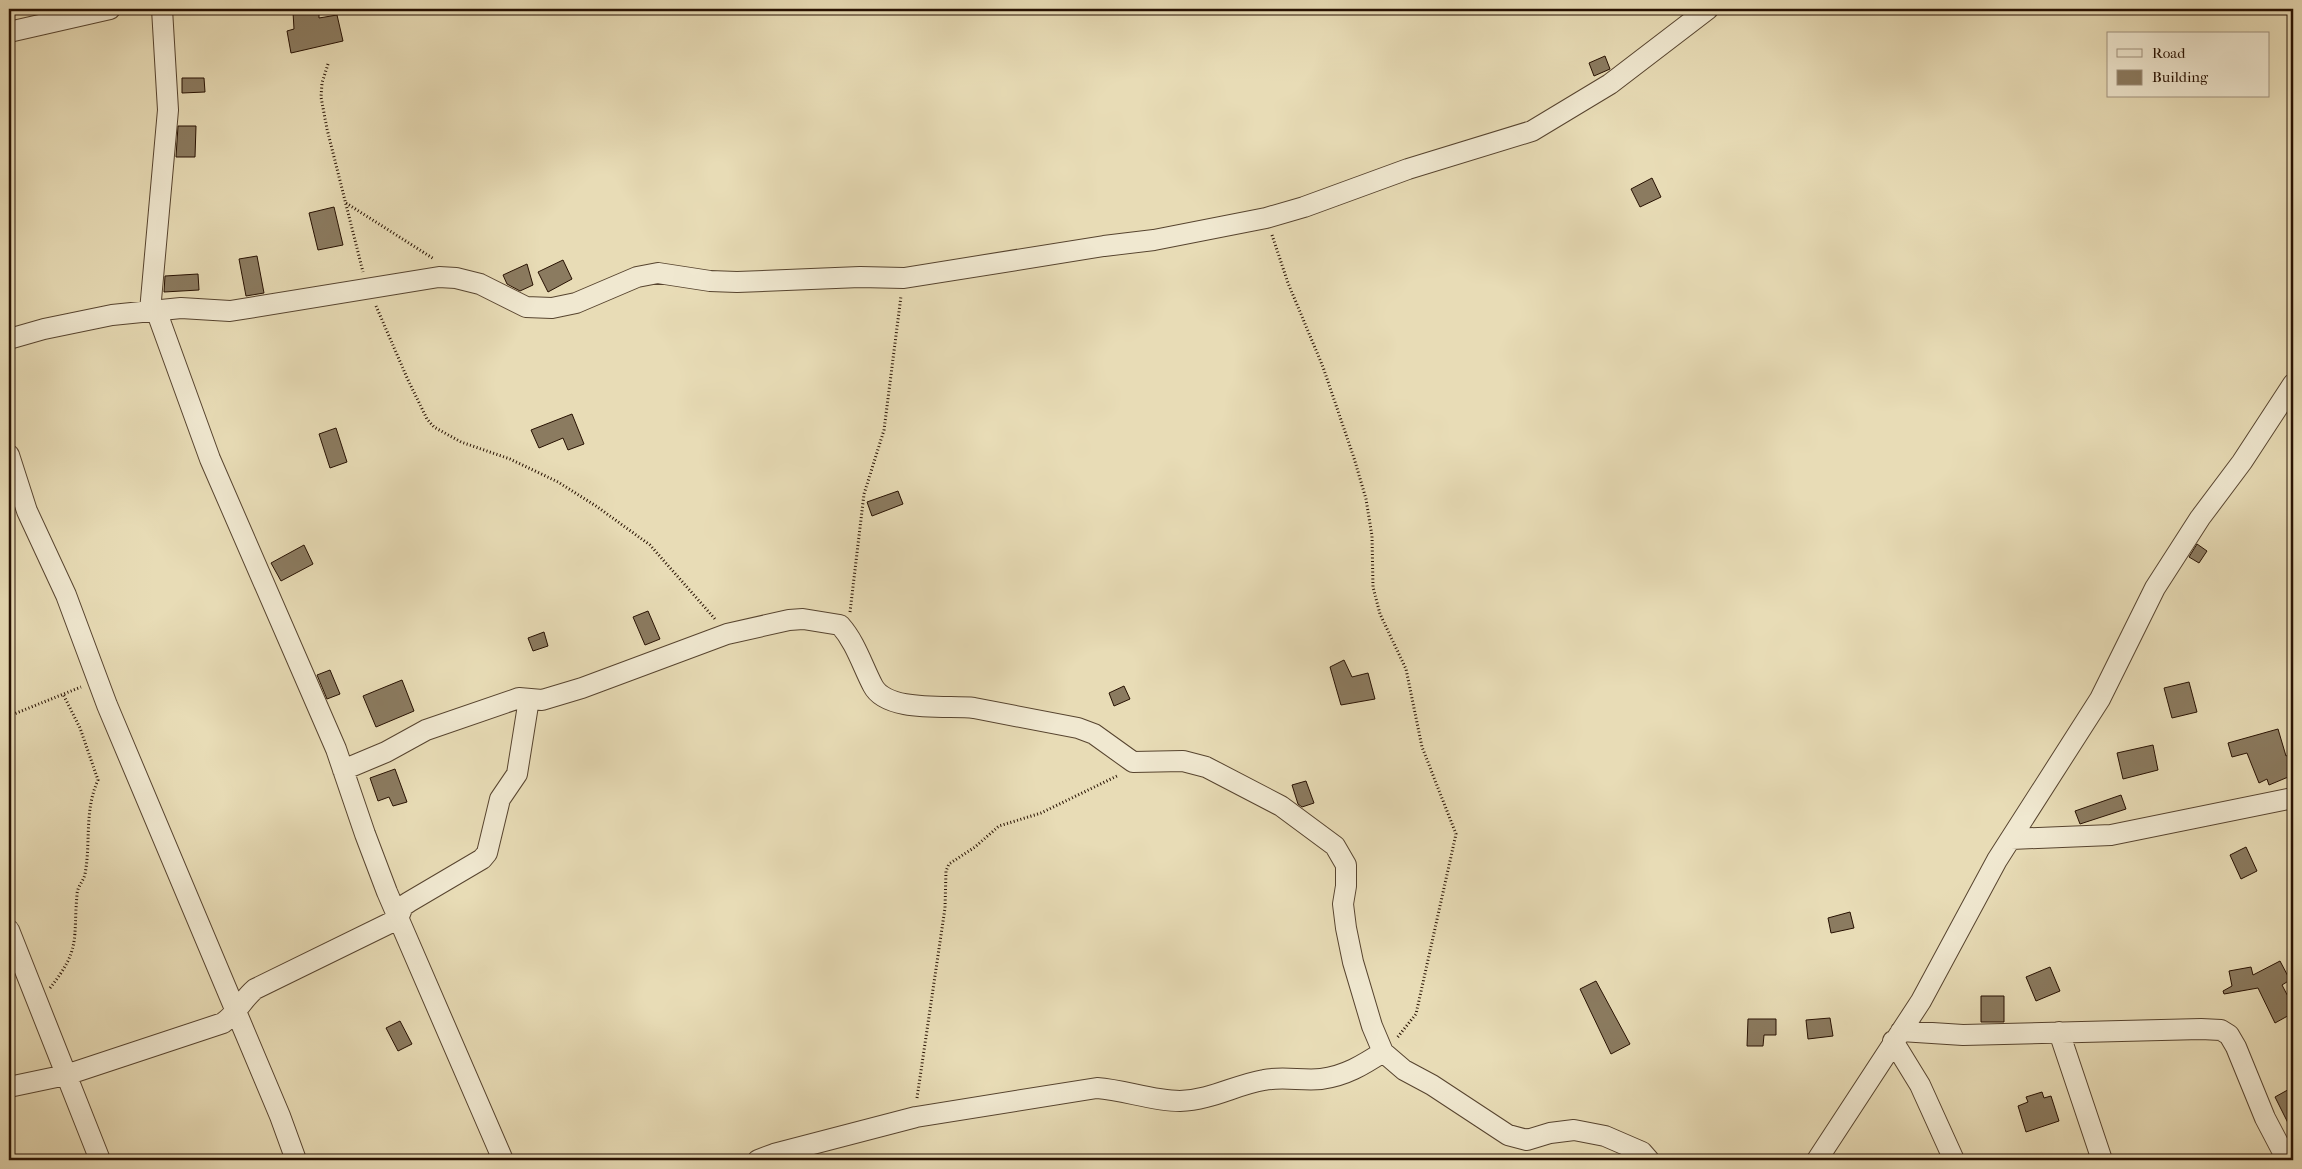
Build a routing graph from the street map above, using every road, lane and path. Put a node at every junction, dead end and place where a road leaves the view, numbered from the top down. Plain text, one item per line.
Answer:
1 (110, 9) edge
2 (162, 9) edge
3 (1708, 9) edge
4 (9, 32) edge
5 (328, 64) dead end
6 (345, 203) junction
7 (1266, 218) junction
8 (437, 260) dead end
9 (904, 278) junction
10 (368, 288) junction
11 (153, 311) junction
12 (9, 339) edge
13 (2293, 384) edge
14 (9, 454) edge
15 (847, 633) junction
16 (727, 634) junction
17 (98, 680) junction
18 (63, 694) junction
19 (529, 699) junction
20 (9, 716) edge
21 (1139, 763) junction
22 (343, 770) junction
23 (2293, 798) edge
24 (2011, 839) junction
25 (398, 919) junction
26 (9, 930) edge
27 (40, 1007) junction
28 (236, 1012) junction
29 (2058, 1032) junction
30 (1897, 1036) junction
31 (1383, 1052) junction
32 (66, 1075) junction
33 (9, 1087) edge
34 (916, 1117) junction
35 (100, 1160) edge
36 (296, 1160) edge
37 (503, 1160) edge
38 (758, 1160) edge
39 (1649, 1160) edge
40 (1817, 1160) edge
41 (1954, 1160) edge
42 (2102, 1160) edge
43 (2287, 1160) edge

1 - 4 street
2 - 11 street
3 - 7 street
5 - 6 path
6 - 8 path
6 - 10 path
7 - 9 street
7 - 31 path
9 - 10 street
9 - 15 path
10 - 11 street
10 - 16 path
11 - 12 street
11 - 22 street
13 - 24 street
14 - 17 street
15 - 16 street
15 - 21 street
16 - 19 street
17 - 18 path
17 - 28 street
18 - 20 path
18 - 27 path
19 - 22 street
19 - 25 street
21 - 31 street
21 - 34 path
22 - 25 street
23 - 24 street
24 - 30 street
25 - 28 street
25 - 37 street
26 - 27 street
27 - 32 street
28 - 32 street
28 - 36 street
29 - 30 street
29 - 42 street
29 - 43 street
30 - 40 street
30 - 41 street
31 - 34 street
31 - 39 street
32 - 33 street
32 - 35 street
34 - 38 street

